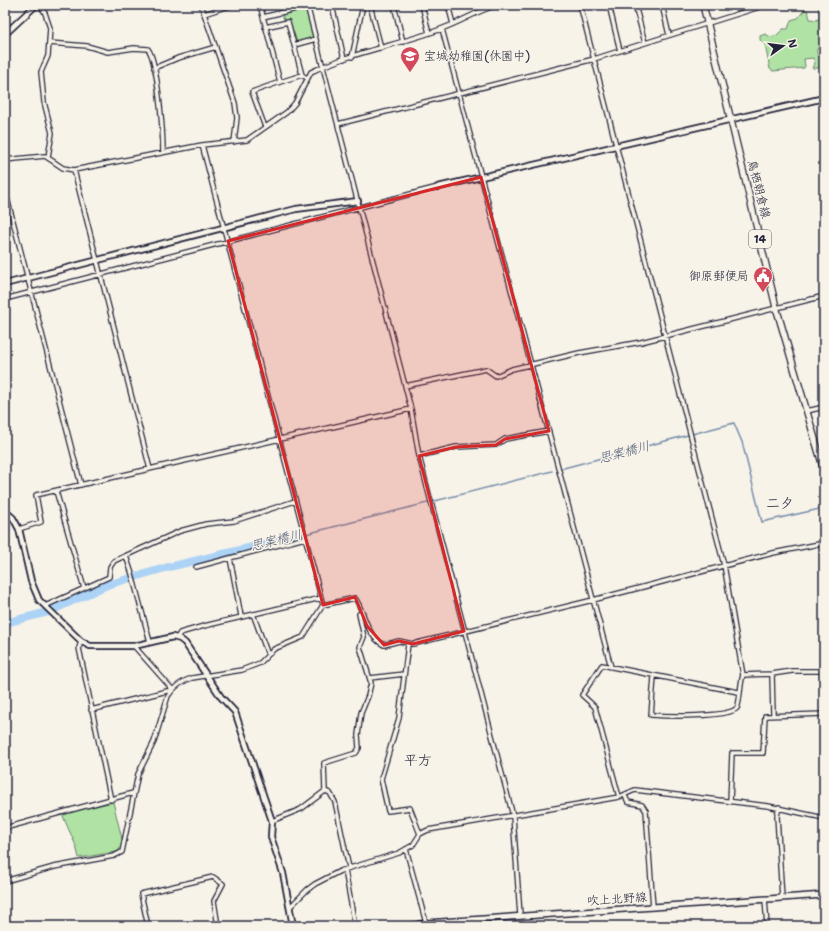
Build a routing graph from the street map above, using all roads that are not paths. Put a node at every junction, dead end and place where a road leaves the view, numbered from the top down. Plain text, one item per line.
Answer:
1 (36, 5) edge
2 (40, 5) edge
3 (201, 5) edge
4 (232, 5) edge
5 (260, 5) edge
6 (363, 5) edge
7 (370, 5) edge
8 (394, 5) edge
9 (422, 5) edge
10 (448, 5) edge
11 (476, 5) edge
12 (497, 5) edge
13 (580, 5) edge
14 (609, 5) edge
15 (635, 5) edge
16 (662, 5) edge
17 (703, 5) edge
18 (766, 5) edge
19 (308, 6) edge
20 (333, 6) edge
21 (477, 11) junction
22 (204, 14) junction
23 (263, 17) junction
24 (453, 24) junction
25 (707, 24) junction
26 (265, 27) junction
27 (442, 29) junction
28 (429, 33) junction
29 (5, 34) edge
30 (669, 35) junction
31 (316, 39) junction
32 (403, 42) junction
33 (49, 43) junction
34 (645, 43) junction
35 (294, 45) junction
36 (216, 47) junction
37 (381, 48) junction
38 (620, 51) junction
39 (352, 57) junction
40 (344, 59) junction
41 (594, 59) junction
42 (323, 66) junction
43 (154, 68) junction
44 (302, 75) junction
45 (307, 78) junction
46 (280, 82) junction
47 (460, 94) junction
48 (824, 98) edge
49 (730, 119) junction
50 (338, 124) junction
51 (265, 128) junction
52 (234, 142) junction
53 (202, 145) junction
54 (616, 145) junction
55 (163, 152) junction
56 (48, 157) junction
57 (5, 160) edge
58 (74, 170) junction
59 (481, 177) junction
60 (438, 186) joint
61 (5, 190) edge
62 (358, 201) junction
63 (360, 208) junction
64 (225, 228) junction
65 (228, 241) junction
66 (96, 261) junction
67 (100, 274) junction
68 (28, 278) junction
69 (5, 284) edge
70 (32, 292) junction
71 (824, 296) edge
72 (5, 298) edge
73 (776, 307) junction
74 (665, 336) junction
75 (532, 366) junction
76 (406, 386) junction
77 (824, 406) edge
78 (411, 409) junction
79 (807, 411) junction
80 (549, 431) junction
81 (279, 439) junction
82 (419, 456) junction
83 (150, 469) junction
84 (824, 470) edge
85 (80, 485) junction
86 (56, 491) junction
87 (295, 502) junction
88 (5, 511) edge
89 (19, 529) junction
90 (305, 537) junction
91 (824, 543) edge
92 (126, 556) junction
93 (230, 558) junction
94 (724, 565) junction
95 (196, 567) dead end
96 (84, 588) junction
97 (321, 598) junction
98 (593, 600) junction
99 (323, 604) junction
100 (45, 606) junction
101 (363, 613) junction
102 (253, 614) junction
103 (241, 616) junction
104 (464, 631) junction
105 (176, 638) junction
106 (81, 640) junction
107 (150, 642) junction
108 (408, 644) junction
109 (134, 646) junction
110 (268, 655) junction
111 (611, 667) junction
112 (824, 671) edge
113 (404, 674) junction
114 (772, 674) junction
115 (742, 675) junction
116 (207, 676) junction
117 (654, 677) junction
118 (370, 678) junction
119 (171, 690) junction
120 (738, 692) junction
121 (91, 710) junction
122 (773, 714) junction
123 (824, 714) edge
124 (325, 791) junction
125 (133, 793) junction
126 (625, 796) junction
127 (619, 798) junction
128 (111, 800) junction
129 (730, 802) junction
130 (779, 807) junction
131 (513, 816) junction
132 (824, 818) edge
133 (272, 821) junction
134 (5, 828) edge
135 (420, 834) junction
136 (406, 849) junction
137 (347, 869) junction
138 (5, 882) edge
139 (824, 895) edge
140 (782, 898) junction
141 (765, 899) junction
142 (653, 906) junction
143 (290, 907) junction
144 (520, 915) junction
145 (426, 923) junction
146 (148, 926) edge
147 (218, 926) edge
148 (293, 926) edge
149 (355, 926) edge
150 (411, 926) edge
151 (767, 926) edge

1 - 29 main road
2 - 33 street
3 - 22 street
4 - 22 street
5 - 23 street
6 - 39 street
7 - 37 street
8 - 32 street
9 - 28 street
10 - 24 street
11 - 21 street
12 - 21 street
13 - 41 street
14 - 38 street
15 - 34 street
16 - 30 street
17 - 25 main road, 鳥栖朝倉線 / 14
18 - 25 street
19 - 23 street
19 - 31 street
20 - 40 street
21 - 24 street
22 - 36 street
23 - 26 street
24 - 27 street
25 - 30 street
25 - 49 main road, 鳥栖朝倉線 / 14
26 - 35 street
26 - 46 street
27 - 28 street
27 - 47 street
28 - 32 street
30 - 34 street
31 - 35 street
31 - 42 street
32 - 37 street
33 - 43 street
33 - 56 street
34 - 38 street
35 - 44 street
36 - 43 street
36 - 52 street
37 - 39 street
38 - 41 street
39 - 40 street
40 - 42 street
41 - 47 street
41 - 54 street
42 - 45 street
42 - 50 street
43 - 55 street
44 - 45 street
44 - 46 street
45 - 51 street
46 - 51 street
47 - 50 street
47 - 59 street
48 - 49 street
49 - 54 street
49 - 73 main road, 鳥栖朝倉線 / 14
50 - 62 street
51 - 52 street
52 - 53 street
53 - 55 street
53 - 64 street
54 - 59 street
54 - 74 street
55 - 58 street
56 - 57 street
56 - 58 street
58 - 66 street
59 - 60 street
59 - 75 street
60 - 63 street
61 - 68 street
62 - 63 street
62 - 64 street
63 - 65 street
63 - 76 street
64 - 65 street
64 - 66 street
65 - 67 street
65 - 81 street
66 - 67 street
66 - 68 street
67 - 70 street
67 - 83 street
68 - 69 street
68 - 70 street
70 - 72 street
70 - 85 street
71 - 73 street
73 - 74 street
73 - 79 main road, 鳥栖朝倉線 / 14
74 - 75 street
74 - 94 street
75 - 76 street
75 - 80 street
76 - 78 street
77 - 79 street
78 - 81 street
78 - 82 street
79 - 84 main road, 鳥栖朝倉線 / 14
80 - 82 street
80 - 98 street
81 - 83 street
81 - 87 street
82 - 104 street
83 - 85 street
85 - 86 street
86 - 89 street
86 - 96 street
87 - 90 street
87 - 92 street
88 - 89 street
89 - 100 street
90 - 93 street
90 - 97 street
91 - 94 street
92 - 96 street
92 - 107 street
93 - 95 street
93 - 103 street
94 - 98 street
94 - 115 street
96 - 100 street
97 - 99 street
97 - 102 street
98 - 104 street
98 - 111 street
99 - 101 street
99 - 110 street
100 - 106 street
101 - 108 street
101 - 118 street
102 - 103 street
102 - 110 street
103 - 105 street
104 - 108 street
104 - 131 street
105 - 107 street
105 - 116 street
106 - 109 street
106 - 121 street
107 - 109 street
108 - 113 street
109 - 119 street
110 - 116 street
111 - 117 street
111 - 127 street
112 - 114 street
113 - 118 street
113 - 135 street
114 - 115 street
114 - 122 street
115 - 120 street
116 - 119 street
116 - 133 street
117 - 120 street
117 - 120 street
118 - 124 street
119 - 121 street
119 - 125 street
121 - 128 street
122 - 123 street
122 - 129 street
124 - 133 street
124 - 137 street
125 - 128 street
125 - 138 street
126 - 127 street
126 - 129 street
126 - 142 street
127 - 131 street
128 - 134 street
129 - 130 street
130 - 132 street
130 - 140 street
131 - 135 street
131 - 144 street
133 - 143 street
135 - 136 street
136 - 137 street
136 - 145 street
137 - 143 street
137 - 149 street
139 - 140 main road, 吹上北野線
140 - 141 main road, 吹上北野線
141 - 142 main road, 吹上北野線
141 - 151 street
142 - 144 main road, 吹上北野線
143 - 148 street
144 - 145 main road, 吹上北野線
145 - 150 main road, 吹上北野線
146 - 147 street

